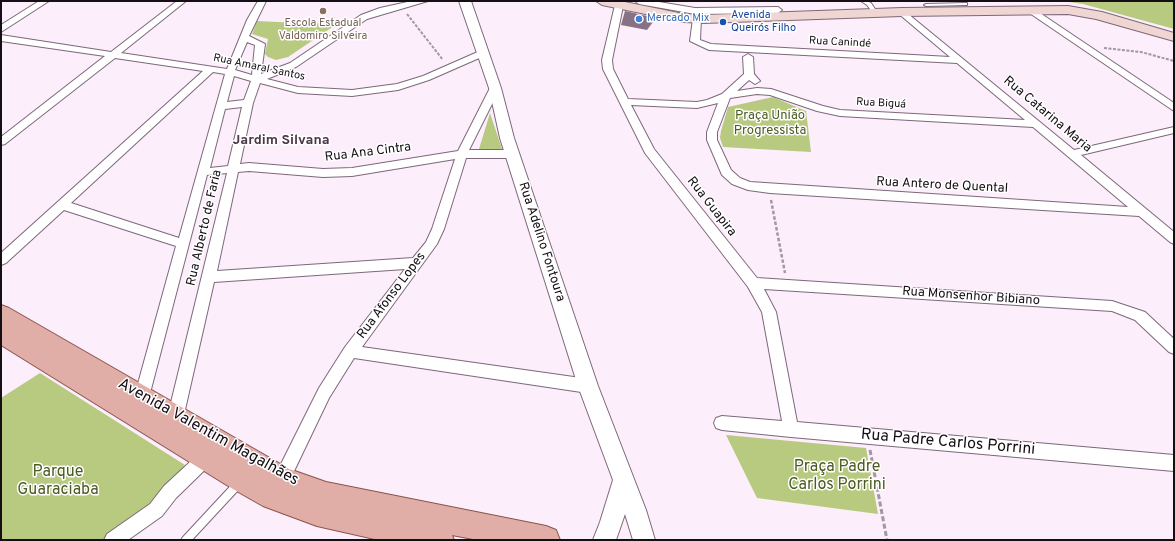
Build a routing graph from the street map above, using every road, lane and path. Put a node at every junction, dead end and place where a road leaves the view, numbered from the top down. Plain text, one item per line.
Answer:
1 (45, 1) edge
2 (182, 1) edge
3 (262, 1) edge
4 (424, 1) edge
5 (465, 1) edge
6 (602, 1) edge
7 (639, 1) edge
8 (863, 1) edge
9 (619, 3) edge
10 (965, 4) dead end
11 (400, 6) junction
12 (947, 8) junction
13 (778, 10) dead end
14 (1031, 10) junction
15 (875, 12) junction
16 (902, 12) junction
17 (697, 19) junction
18 (1, 29) edge
19 (244, 37) junction
20 (1174, 37) edge
21 (1, 38) edge
22 (1083, 46) junction
23 (483, 53) junction
24 (112, 55) junction
25 (748, 57) dead end
26 (960, 60) junction
27 (1174, 61) edge
28 (449, 68) junction
29 (211, 70) junction
30 (230, 72) junction
31 (749, 75) junction
32 (256, 80) junction
33 (495, 88) junction
34 (771, 92) junction
35 (726, 96) junction
36 (625, 102) junction
37 (248, 103) junction
38 (222, 106) junction
39 (1174, 108) edge
40 (1038, 124) junction
41 (1174, 130) edge
42 (1, 142) edge
43 (462, 154) junction
44 (512, 154) junction
45 (1072, 154) junction
46 (234, 168) junction
47 (204, 172) junction
48 (770, 189) junction
49 (62, 205) junction
50 (1142, 212) junction
51 (1174, 239) edge
52 (184, 244) junction
53 (1, 260) edge
54 (416, 263) junction
55 (209, 277) junction
56 (753, 283) junction
57 (787, 285) junction
58 (1, 314) edge
59 (1, 333) edge
60 (1174, 348) edge
61 (350, 351) junction
62 (588, 386) junction
63 (135, 403) junction
64 (722, 423) dead end
65 (173, 426) junction
66 (791, 430) junction
67 (868, 436) junction
68 (214, 450) junction
69 (1174, 463) edge
70 (250, 472) junction
71 (623, 481) junction
72 (278, 488) junction
73 (113, 540) edge
74 (186, 540) edge
75 (440, 540) edge
76 (546, 540) edge
77 (604, 540) edge
78 (644, 540) edge
79 (887, 540) edge

1 - 18 street
2 - 24 street
3 - 19 street, Rua Alberto de Faria
4 - 11 street
5 - 23 street, Rua Adelino Fontoura
6 - 9 main road
7 - 13 street
8 - 15 lane
9 - 17 main road
9 - 36 street, Rua Guapira
10 - 12 lane
11 - 28 path
11 - 32 street
12 - 14 main road
12 - 16 main road
14 - 20 main road
14 - 22 street
15 - 16 main road
15 - 17 main road
16 - 26 street, Rua Catarina Maria
17 - 26 street, Rua Canindé
19 - 30 street, Rua Alberto de Faria
19 - 32 street, Rua Alberto de Faria
21 - 24 street, Rua Amaral Santos
22 - 27 path
22 - 39 street
23 - 28 street, Rua Amaral Santos
23 - 33 street, Rua Adelino Fontoura
24 - 29 street, Rua Amaral Santos
24 - 42 street
25 - 31 street
26 - 40 street, Rua Catarina Maria
28 - 32 street, Rua Amaral Santos
29 - 30 street, Rua Amaral Santos
29 - 49 street
30 - 32 street, Rua Amaral Santos
30 - 38 street, Rua Alberto de Faria
31 - 34 street
31 - 35 street
32 - 37 street, Rua Alberto de Faria
33 - 43 street, Rua Afonso Lopes
33 - 44 street, Rua Adelino Fontoura
34 - 35 street, Rua Biguá
34 - 40 street, Rua Biguá
35 - 36 street
35 - 48 street, Rua Antero de Quental
36 - 56 street, Rua Guapira
37 - 38 street
37 - 46 street, Rua Alberto de Faria
38 - 47 street, Rua Alberto de Faria
40 - 45 street, Rua Catarina Maria
41 - 45 street
43 - 44 street, Rua Ana Cintra
43 - 46 street, Rua Ana Cintra
43 - 54 street, Rua Afonso Lopes
44 - 62 street, Rua Adelino Fontoura
45 - 50 street, Rua Catarina Maria
46 - 47 street, Rua Ana Cintra
46 - 55 street, Rua Alberto de Faria
47 - 52 street, Rua Alberto de Faria
48 - 50 street, Rua Antero de Quental
48 - 57 path
49 - 52 street
49 - 53 street
50 - 51 street, Rua Catarina Maria
52 - 63 street, Rua Alberto de Faria
54 - 55 street
54 - 61 street, Rua Afonso Lopes
55 - 65 street, Rua Alberto de Faria
56 - 57 street, Rua Monsenhor Bibiano
56 - 66 street, Rua Guapira
57 - 60 street, Rua Monsenhor Bibiano
58 - 63 main road, Avenida Valentim Magalhães
59 - 63 main road, Avenida Valentim Magalhães
61 - 62 street
61 - 72 street, Rua Afonso Lopes
62 - 71 street, Rua Adelino Fontoura
63 - 65 main road, Avenida Valentim Magalhães
64 - 66 street, Rua Padre Carlos Porrini
65 - 68 main road, Avenida Valentim Magalhães
66 - 67 street, Rua Padre Carlos Porrini
67 - 69 street, Rua Padre Carlos Porrini
67 - 79 path
68 - 70 main road, Avenida Valentim Magalhães
68 - 73 street
70 - 72 main road, Avenida Valentim Magalhães
70 - 74 lane
71 - 77 street
71 - 78 street, Rua Adelino Fontoura
72 - 75 main road, Avenida Valentim Magalhães
72 - 76 main road, Avenida Valentim Magalhães

